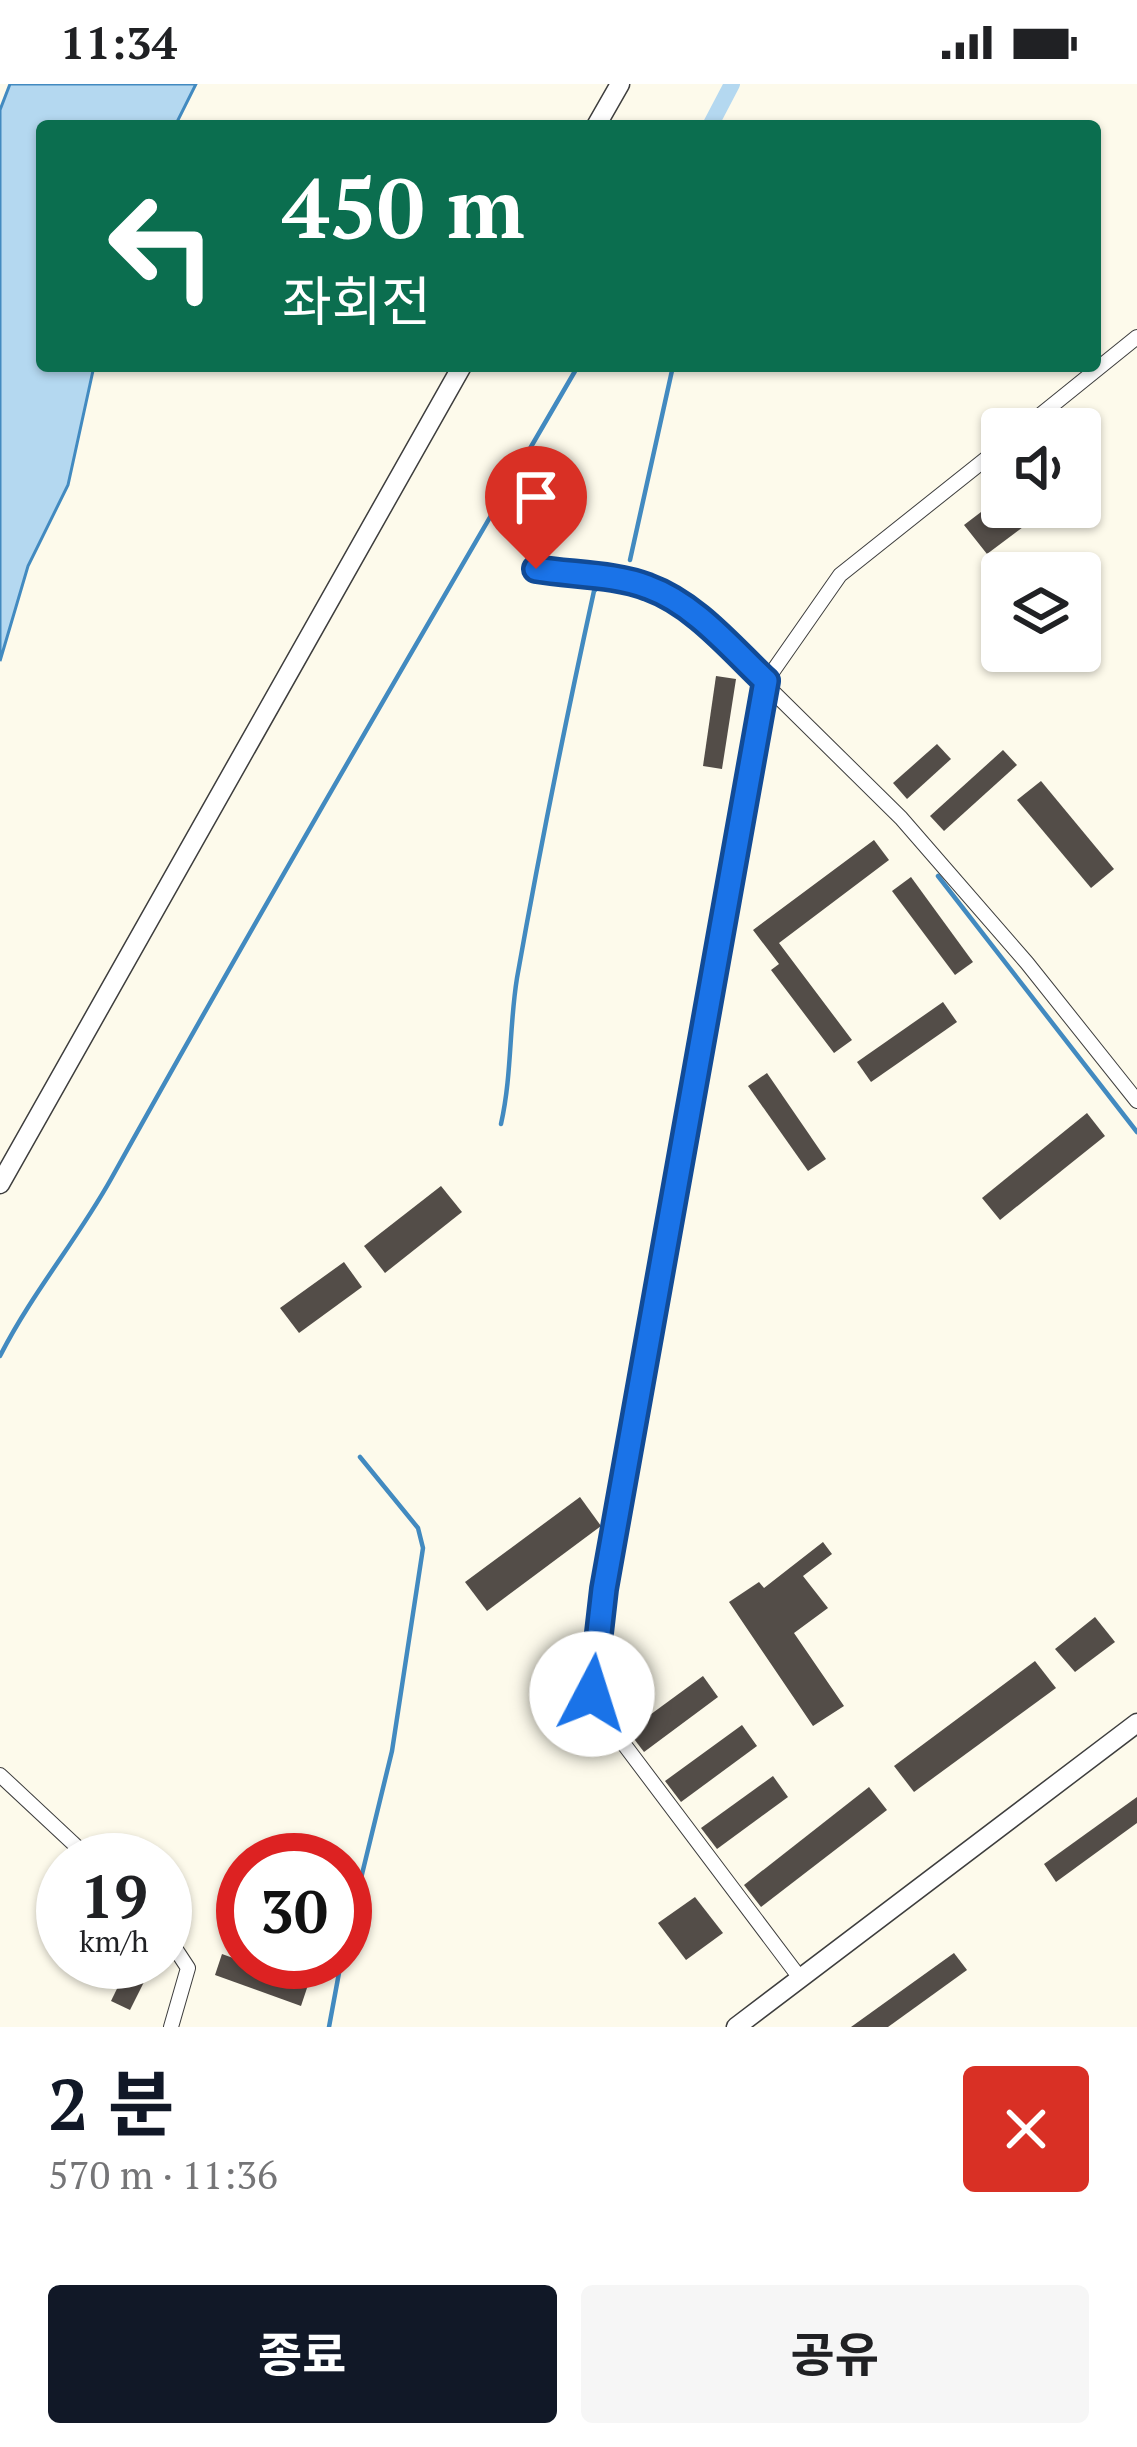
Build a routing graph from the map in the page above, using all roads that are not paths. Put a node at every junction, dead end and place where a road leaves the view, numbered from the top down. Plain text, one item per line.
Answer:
1 (620, 84) edge
2 (599, 120) edge
3 (1137, 337) edge
4 (1101, 366) edge
5 (459, 372) edge
6 (1094, 372) edge
7 (1049, 408) edge
8 (981, 463) edge
9 (536, 569) dead end
10 (766, 681) junction
11 (1137, 1101) edge
12 (0, 1184) edge
13 (1137, 1724) edge
14 (0, 1775) edge
15 (62, 1833) edge
16 (800, 1978) junction
17 (182, 1989) edge
18 (171, 2027) edge
19 (736, 2027) edge

1 - 2 street
3 - 4 street
5 - 12 street
6 - 7 street
8 - 10 street
9 - 10 street
10 - 11 street
10 - 16 street
13 - 16 street
14 - 15 street
16 - 19 street
17 - 18 street

